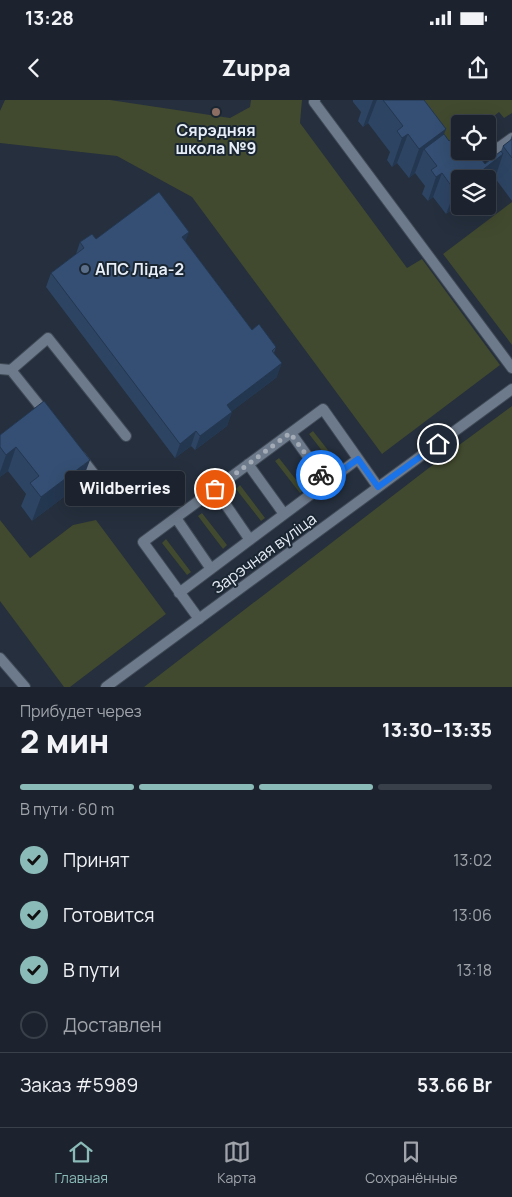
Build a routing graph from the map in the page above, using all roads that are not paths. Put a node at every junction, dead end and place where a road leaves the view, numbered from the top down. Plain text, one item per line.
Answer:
1 (315, 100) edge
2 (512, 138) edge
3 (496, 150) edge
4 (512, 368) edge
5 (5, 370) edge
6 (512, 389) edge
7 (54, 424) edge
8 (290, 433) junction
9 (126, 436) dead end
10 (73, 447) edge
11 (358, 459) junction
12 (248, 464) junction
13 (98, 478) dead end
14 (326, 482) junction
15 (378, 487) junction
16 (215, 489) junction
17 (284, 514) junction
18 (176, 518) junction
19 (250, 540) junction
20 (211, 569) junction
21 (180, 593) junction
22 (199, 619) junction
23 (0, 658) edge
24 (25, 687) edge
25 (106, 687) edge

1 - 4 street
2 - 3 street
5 - 7 street
5 - 9 street
6 - 15 street, Зарэчная вуліца
8 - 11 street
8 - 12 street
8 - 14 street
10 - 13 street
11 - 14 street
11 - 15 street
12 - 16 street
12 - 17 street
14 - 17 street
15 - 22 street, Зарэчная вуліца
16 - 18 street
16 - 19 street
17 - 19 street
18 - 20 street
18 - 21 street
19 - 20 street
20 - 21 street
21 - 22 street
22 - 25 street, Зарэчная вуліца
23 - 24 street

